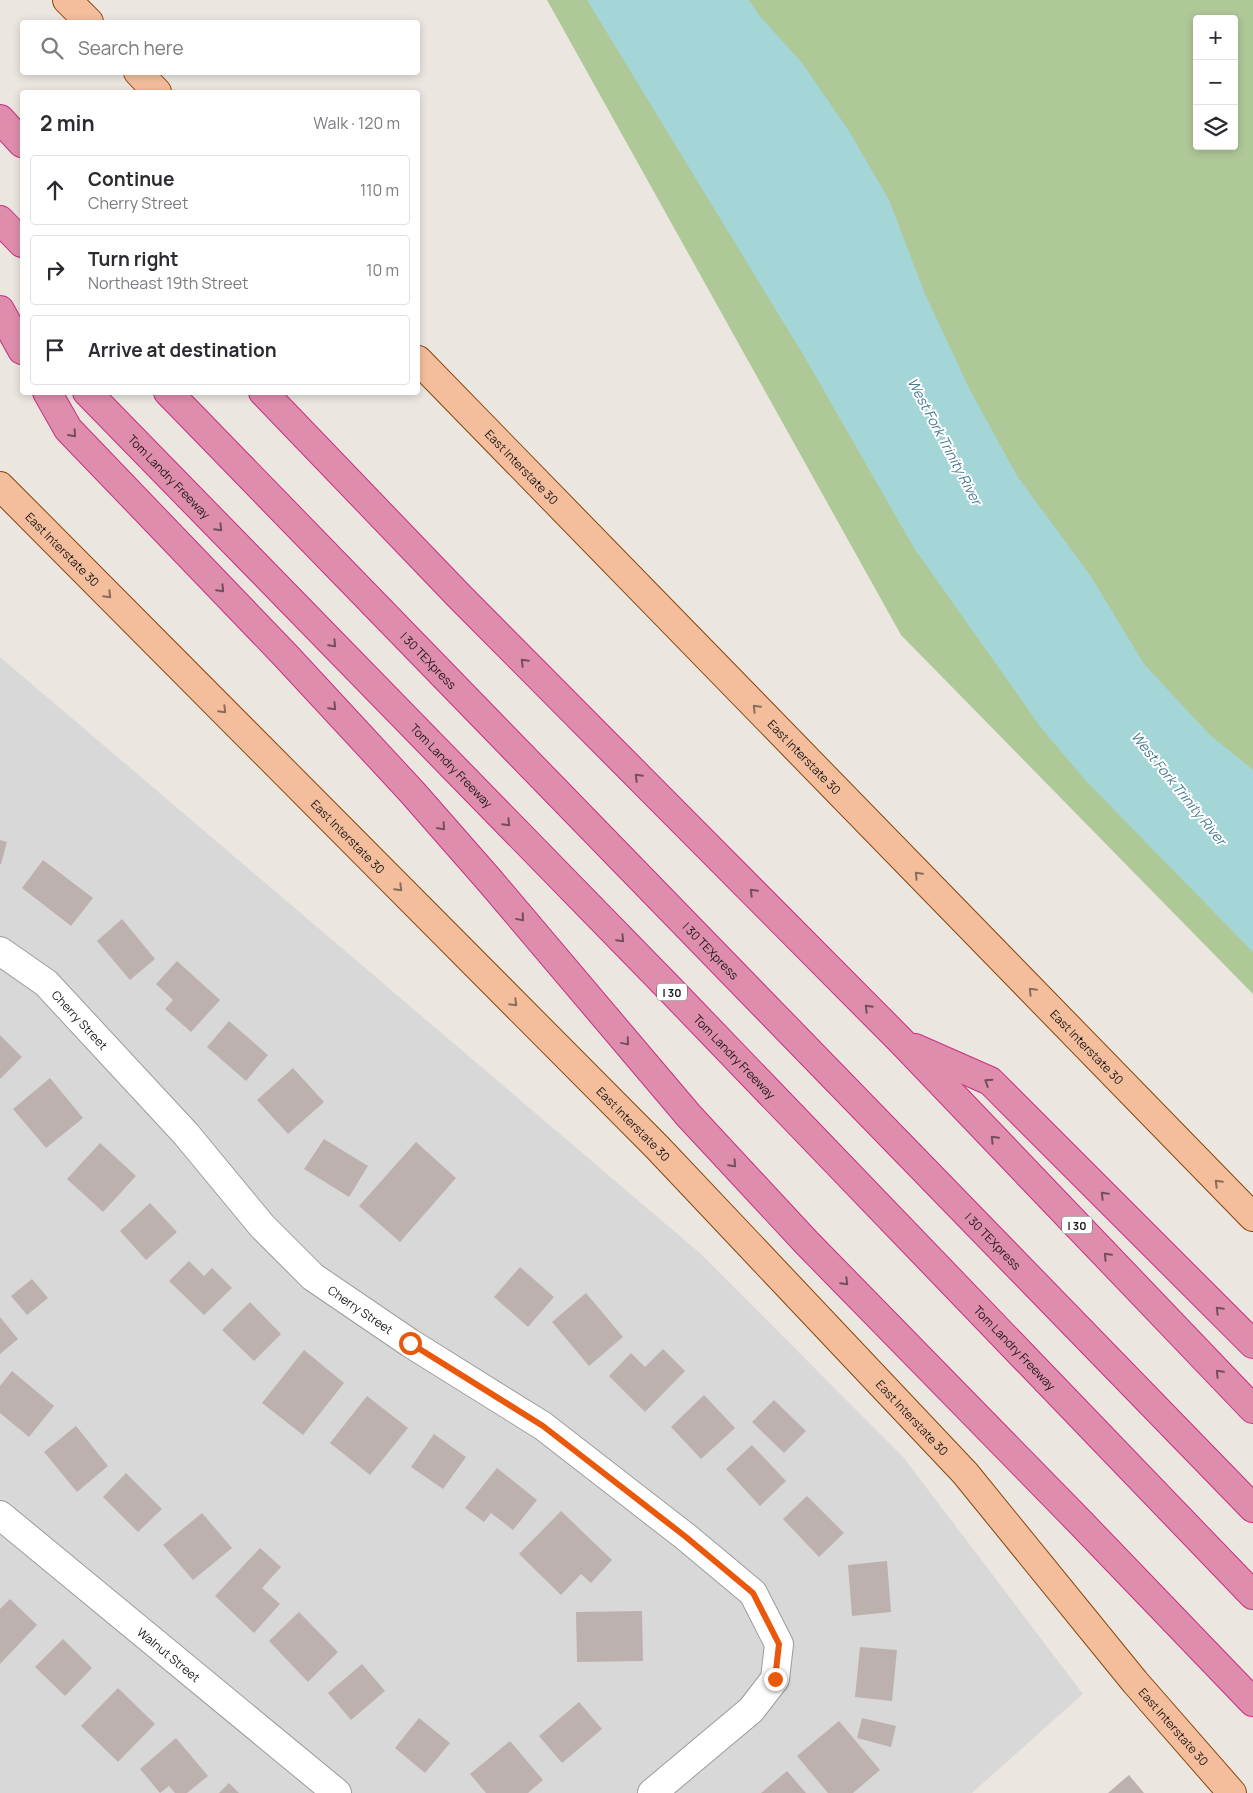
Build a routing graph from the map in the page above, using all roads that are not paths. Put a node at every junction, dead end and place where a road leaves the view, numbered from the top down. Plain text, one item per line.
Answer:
1 (67, 0) edge
2 (87, 20) edge
3 (141, 75) edge
4 (155, 90) edge
5 (0, 119) edge
6 (20, 141) edge
7 (0, 220) edge
8 (20, 241) edge
9 (0, 303) edge
10 (0, 310) edge
11 (20, 324) edge
12 (20, 346) edge
13 (420, 362) edge
14 (49, 395) edge
15 (90, 395) edge
16 (171, 395) edge
17 (266, 395) edge
18 (0, 486) edge
19 (0, 951) edge
20 (902, 1042) junction
21 (1253, 1217) edge
22 (1253, 1344) edge
23 (1253, 1409) edge
24 (1253, 1508) edge
25 (0, 1515) edge
26 (1253, 1595) edge
27 (1253, 1702) edge
28 (337, 1793) edge
29 (652, 1793) edge
30 (1232, 1793) edge

1 - 2 main road
3 - 4 main road
5 - 6 highway
7 - 8 highway
9 - 11 highway
10 - 12 highway
21 -> 13 main road, East Interstate 30
14 -> 27 highway
15 -> 26 highway, Tom Landry Freeway / I 30
16 - 24 highway, I 30 TEXpress
20 -> 17 highway, I 30
18 -> 30 main road, East Interstate 30
19 - 29 street, Cherry Street
22 -> 20 highway
23 -> 20 highway, I 30
25 - 28 street, Walnut Street

